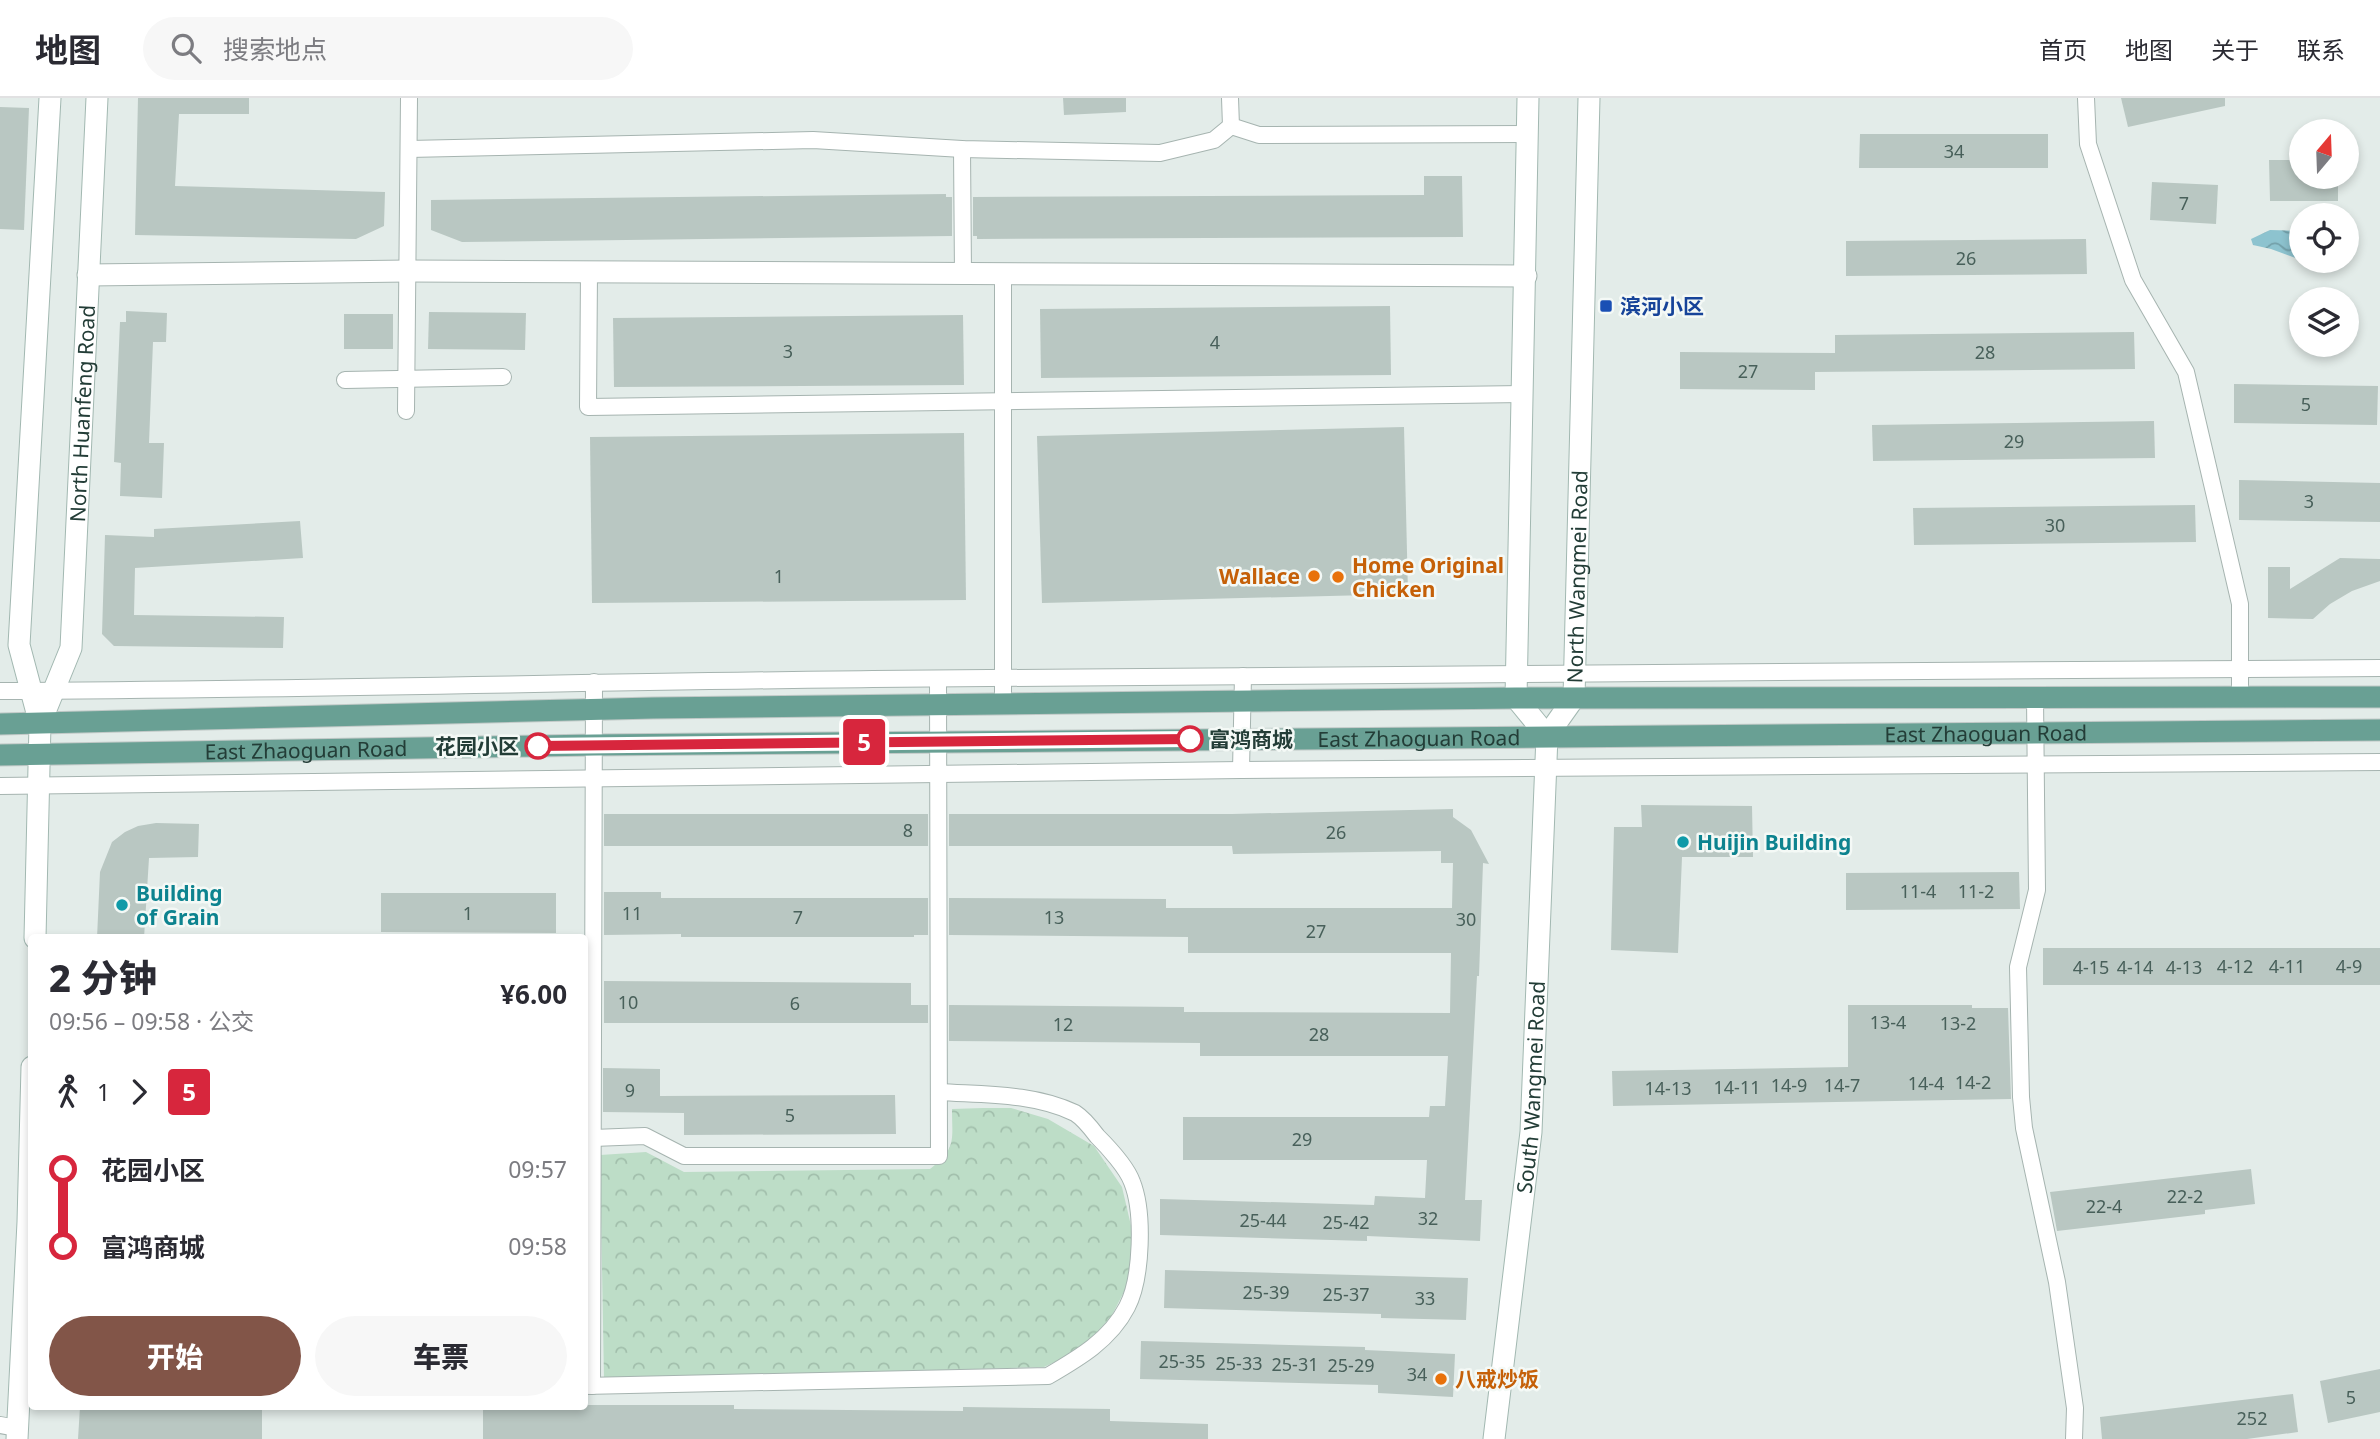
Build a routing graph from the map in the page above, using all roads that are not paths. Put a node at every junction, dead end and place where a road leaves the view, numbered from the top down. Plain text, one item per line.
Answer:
1 (51, 98) edge
2 (97, 98) edge
3 (409, 98) edge
4 (1230, 98) edge
5 (1528, 98) edge
6 (1589, 98) edge
7 (2086, 98) edge
8 (1230, 126) junction
9 (1527, 134) junction
10 (409, 149) junction
11 (962, 149) junction
12 (408, 271) junction
13 (589, 272) junction
14 (88, 275) junction
15 (963, 275) junction
16 (1003, 275) junction
17 (1526, 276) junction
18 (503, 377) dead end
19 (406, 379) junction
20 (345, 380) dead end
21 (1523, 394) junction
22 (1003, 401) junction
23 (405, 411) dead end
24 (2380, 668) edge
25 (2240, 669) junction
26 (1517, 674) junction
27 (1574, 674) junction
28 (1243, 676) junction
29 (938, 678) junction
30 (1003, 678) junction
31 (594, 682) junction
32 (0, 691) edge
33 (2380, 696) edge
34 (2240, 697) junction
35 (1516, 698) junction
36 (1574, 698) junction
37 (2035, 698) junction
38 (1243, 701) junction
39 (1003, 704) junction
40 (938, 705) junction
41 (594, 710) junction
42 (0, 724) edge
43 (40, 724) junction
44 (2380, 730) edge
45 (2035, 732) junction
46 (1547, 736) junction
47 (1242, 738) junction
48 (938, 742) junction
49 (594, 745) junction
50 (39, 754) junction
51 (0, 755) edge
52 (2380, 762) edge
53 (2035, 764) junction
54 (1545, 768) junction
55 (1241, 770) junction
56 (938, 774) junction
57 (593, 778) junction
58 (0, 786) edge
59 (38, 786) junction
60 (35, 934) edge
61 (939, 1092) junction
62 (593, 1138) junction
63 (589, 1219) edge
64 (28, 1245) edge
65 (588, 1386) edge
66 (12, 1431) edge
67 (1494, 1439) edge
68 (2074, 1439) edge

1 - 43 main road, North Huanfeng Road
2 - 14 main road, North Huanfeng Road
3 - 10 street
4 - 8 street
5 - 9 main road
6 - 27 main road, North Wangmei Road
7 - 25 street
8 - 9 street
8 - 11 street
9 - 17 main road
10 - 11 street
10 - 12 street
11 - 15 street
12 - 13 main road
12 - 14 main road
12 - 19 street
13 - 15 main road
13 - 22 street
14 - 43 main road, North Huanfeng Road
15 - 16 main road
16 - 17 main road
16 - 22 street
17 - 21 main road
18 - 19 street
19 - 20 street
19 - 23 street
21 - 22 street
21 - 26 main road
22 - 30 street
24 - 25 street
25 - 27 street
25 - 34 street
26 - 27 street
26 - 28 street
26 - 35 main road
27 - 36 main road, North Wangmei Road
28 - 30 street
28 - 38 street
29 - 30 street
29 - 31 street
29 - 40 street
30 - 39 street
31 - 32 street
31 - 41 street
33 - 34 main road, East Zhaoguan Road
34 - 37 main road, East Zhaoguan Road
35 - 36 main road, East Zhaoguan Road
35 - 38 main road, East Zhaoguan Road
35 - 46 main road
36 - 37 main road, East Zhaoguan Road
36 - 46 main road, North Wangmei Road
37 - 45 street
38 - 39 main road, East Zhaoguan Road
38 - 47 street
39 - 40 main road, East Zhaoguan Road
40 - 41 main road, East Zhaoguan Road
40 - 48 street
41 - 43 main road, East Zhaoguan Road
41 - 49 street
42 - 43 main road, East Zhaoguan Road
43 - 50 main road, North Huanfeng Road
44 - 45 main road, East Zhaoguan Road
45 - 46 main road, East Zhaoguan Road
45 - 53 street
46 - 47 main road, East Zhaoguan Road
46 - 54 main road, South Wangmei Road
47 - 48 main road, East Zhaoguan Road
47 - 55 street
48 - 49 main road, East Zhaoguan Road
48 - 56 street
49 - 50 main road, East Zhaoguan Road
49 - 57 street
50 - 51 main road, East Zhaoguan Road
50 - 59 main road, North Huanfeng Road
52 - 53 street
53 - 54 street
53 - 68 street
54 - 55 street
54 - 67 main road, South Wangmei Road
55 - 56 street
56 - 57 street
56 - 61 street
57 - 59 street
57 - 62 street
58 - 59 street
59 - 60 main road, North Huanfeng Road
61 - 62 street
61 - 65 street
62 - 63 street
63 - 65 street
64 - 66 main road

